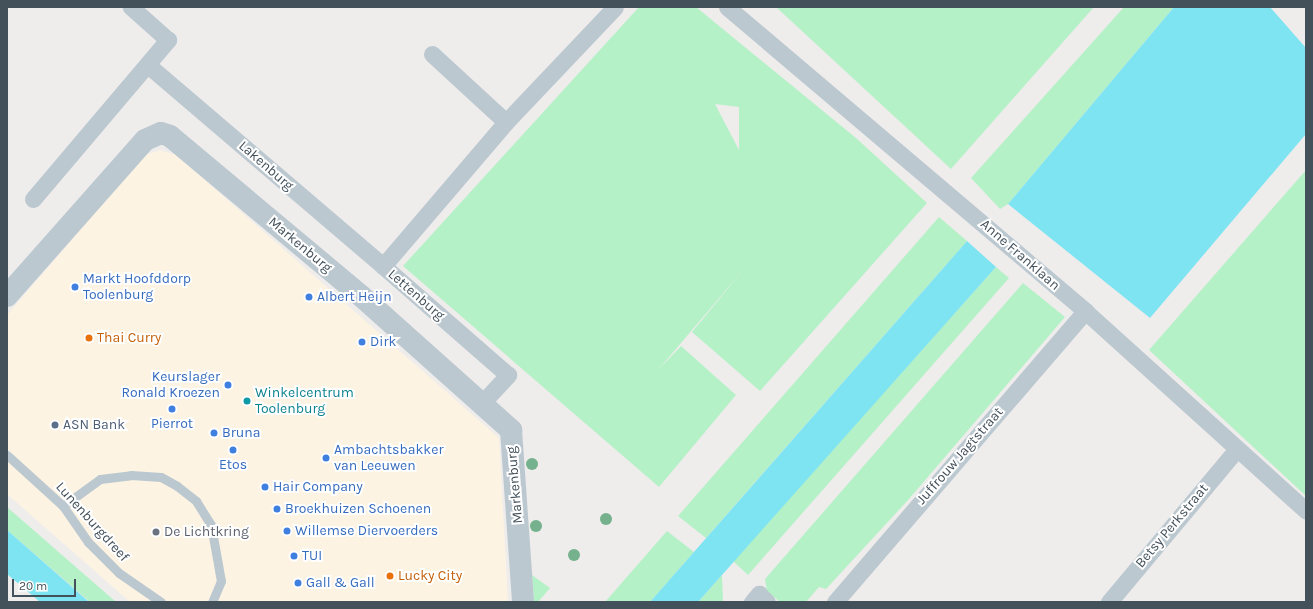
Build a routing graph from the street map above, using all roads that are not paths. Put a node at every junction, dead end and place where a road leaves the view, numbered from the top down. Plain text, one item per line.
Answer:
1 (131, 7) edge
2 (615, 7) edge
3 (727, 7) edge
4 (432, 54) dead end
5 (149, 66) junction
6 (506, 122) junction
7 (33, 199) dead end
8 (383, 266) junction
9 (7, 296) edge
10 (1085, 311) junction
11 (481, 404) junction
12 (1236, 450) junction
13 (7, 455) edge
14 (63, 506) junction
15 (1306, 511) edge
16 (161, 602) edge
17 (212, 602) edge
18 (523, 602) edge
19 (752, 602) edge
20 (767, 602) edge
21 (835, 602) edge
22 (1109, 602) edge

1 - 5 street
2 - 6 street, Lettenburg
3 - 10 street, Anne Franklaan
4 - 6 street
5 - 7 street
5 - 8 street, Lakenburg
6 - 8 street, Lettenburg
8 - 11 street, Lettenburg
9 - 11 street, Markenburg
10 - 12 street, Anne Franklaan
10 - 21 street, Juffrouw Jagtstraat
11 - 18 street, Markenburg
12 - 15 street, Anne Franklaan
12 - 22 street, Betsy Perkstraat
13 - 14 lane, Lunenburgdreef
14 - 16 lane, Lunenburgdreef
14 - 17 lane
19 - 20 street

